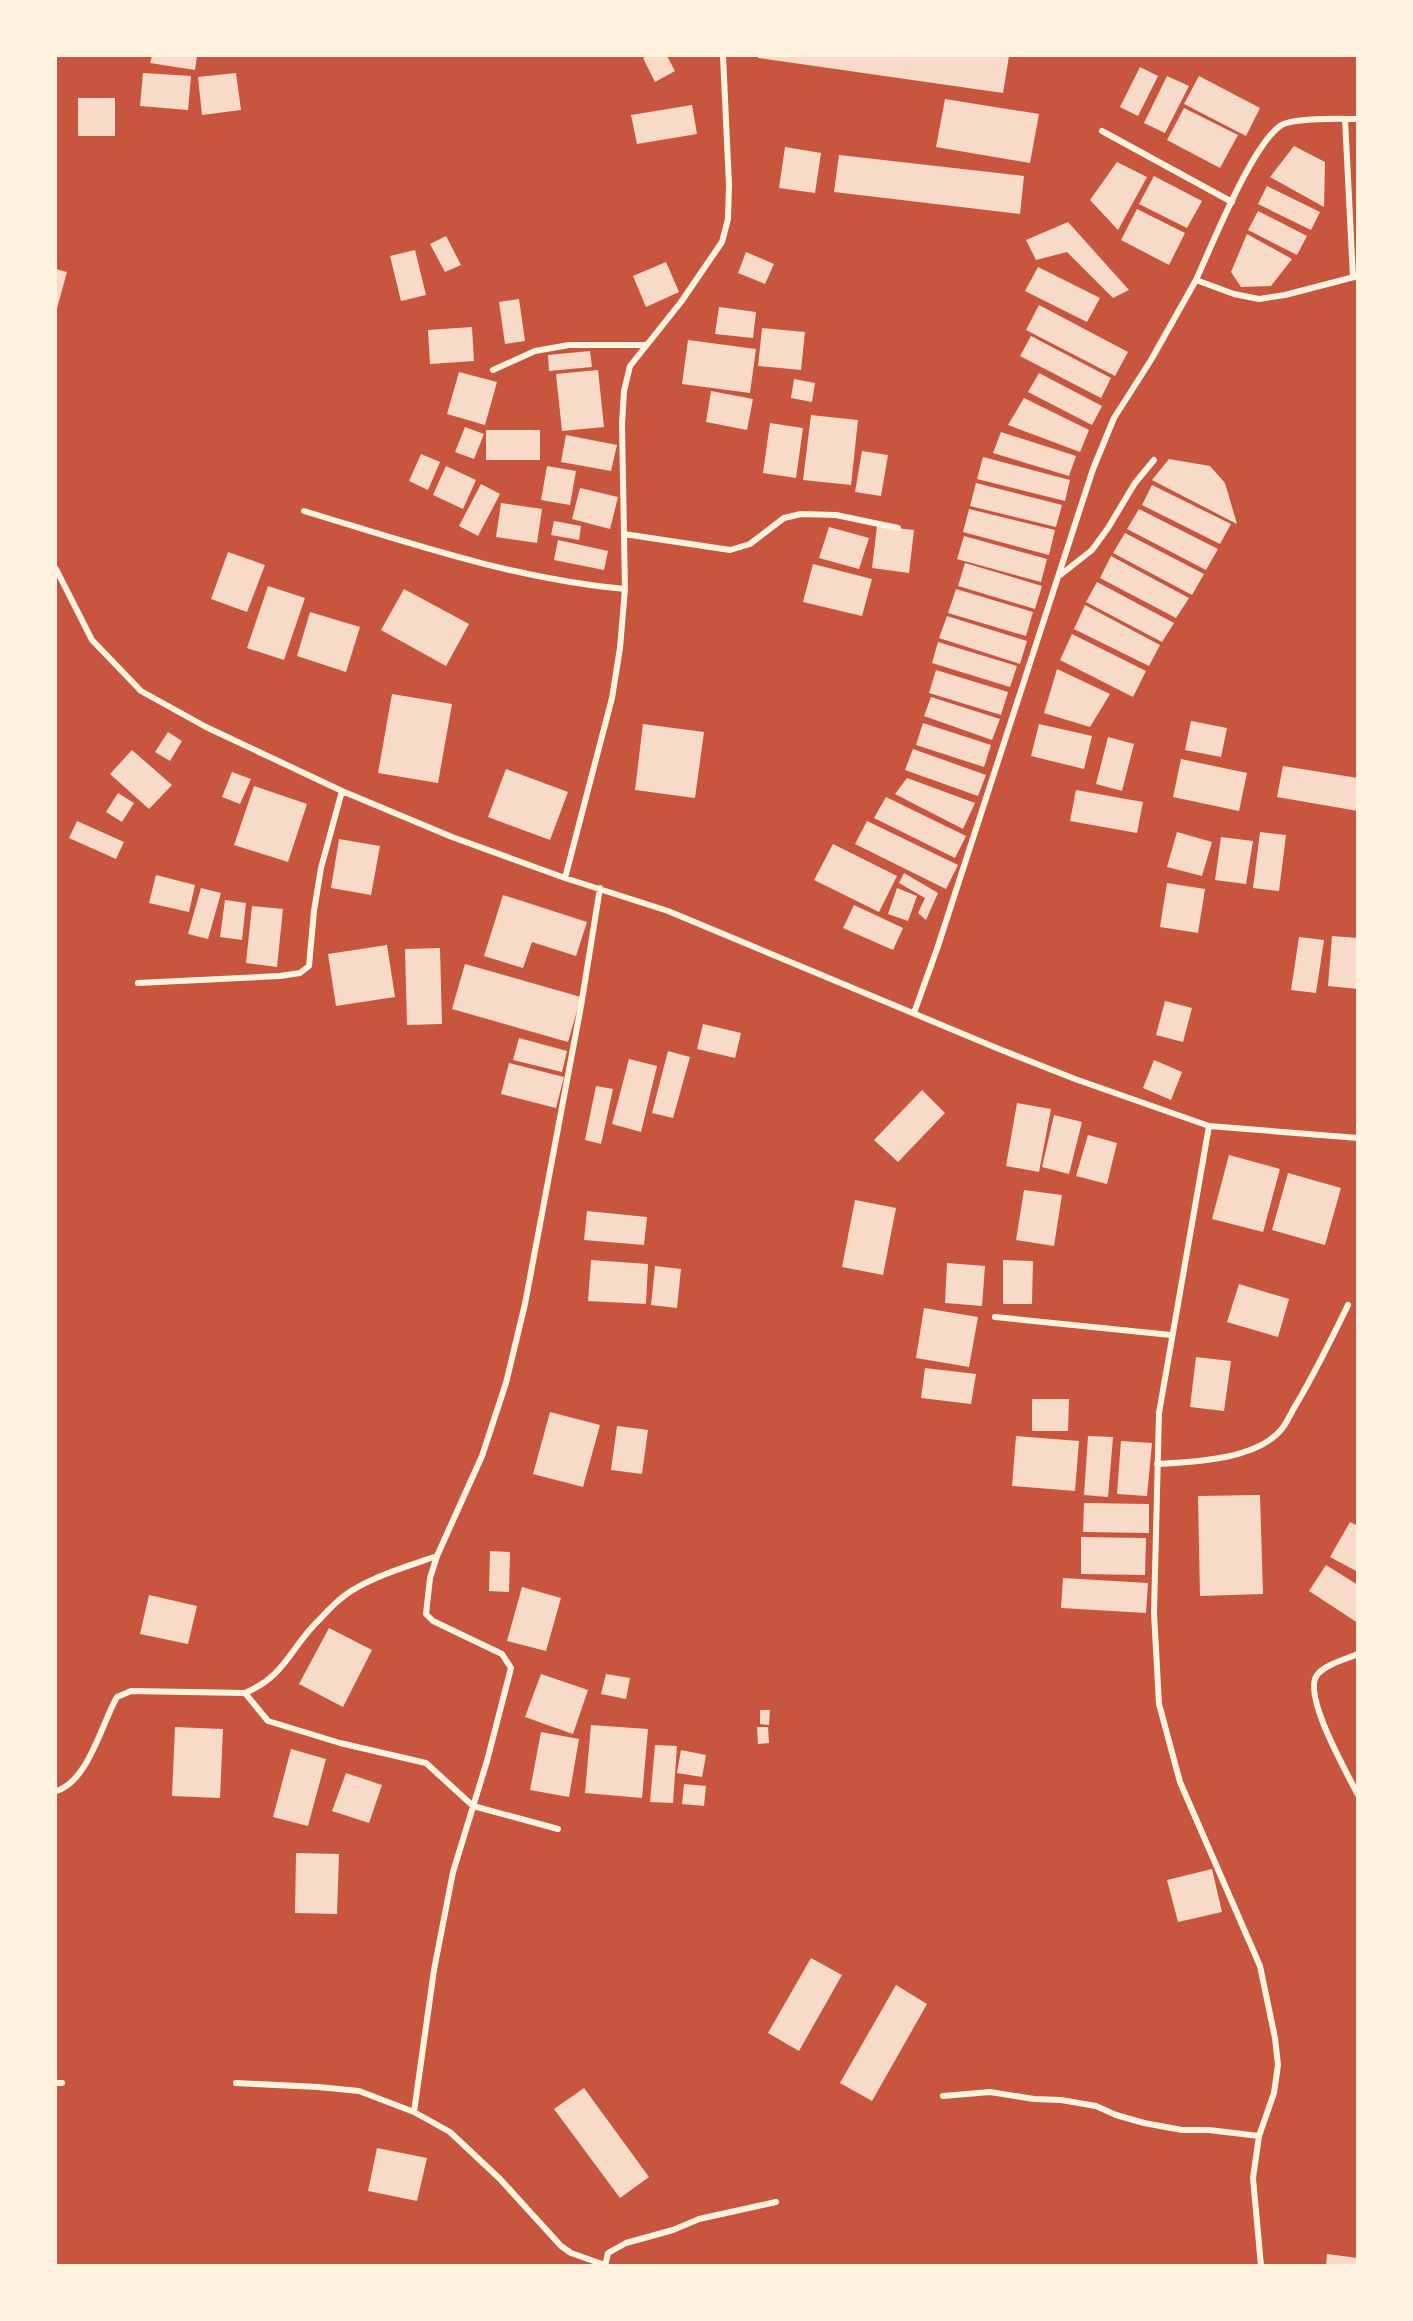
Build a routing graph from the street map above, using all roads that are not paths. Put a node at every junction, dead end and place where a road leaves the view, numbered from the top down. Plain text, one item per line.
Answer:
1 (723, 56) edge
2 (1358, 118) edge
3 (1345, 119) junction
4 (1102, 131) dead end
5 (1232, 202) junction
6 (1355, 277) edge
7 (1196, 280) junction
8 (645, 345) junction
9 (493, 370) dead end
10 (1154, 460) dead end
11 (304, 511) dead end
12 (898, 528) dead end
13 (624, 534) junction
14 (56, 569) edge
15 (1059, 576) junction
16 (625, 589) junction
17 (342, 791) junction
18 (565, 878) junction
19 (600, 888) junction
20 (138, 983) dead end
21 (914, 1013) junction
22 (1209, 1126) junction
23 (1358, 1138) edge
24 (1348, 1305) dead end
25 (995, 1317) dead end
26 (1171, 1335) junction
27 (1157, 1464) junction
28 (437, 1556) junction
29 (1356, 1653) edge
30 (245, 1692) junction
31 (56, 1791) edge
32 (1358, 1795) edge
33 (473, 1806) junction
34 (558, 1829) dead end
35 (236, 2083) dead end
36 (943, 2096) dead end
37 (414, 2112) junction
38 (1259, 2136) junction
39 (776, 2202) dead end
40 (604, 2265) edge
41 (1261, 2265) edge

1 - 8 street
2 - 3 street
3 - 5 street
3 - 6 street
4 - 5 street
5 - 7 street
6 - 7 street
7 - 15 street
8 - 9 street
8 - 13 street
10 - 15 street
11 - 16 street
12 - 13 street
13 - 16 street
14 - 17 street
15 - 21 street
16 - 18 street
17 - 18 street
17 - 20 street
18 - 19 street
19 - 21 street
19 - 28 street
21 - 22 street
22 - 23 street
22 - 26 street
24 - 27 street
25 - 26 street
26 - 27 street
27 - 38 street
28 - 30 street
28 - 33 street
29 - 32 street
30 - 31 street
30 - 33 street
33 - 34 street
33 - 37 street
35 - 37 street
36 - 38 street
37 - 40 street
38 - 41 street
39 - 40 street

